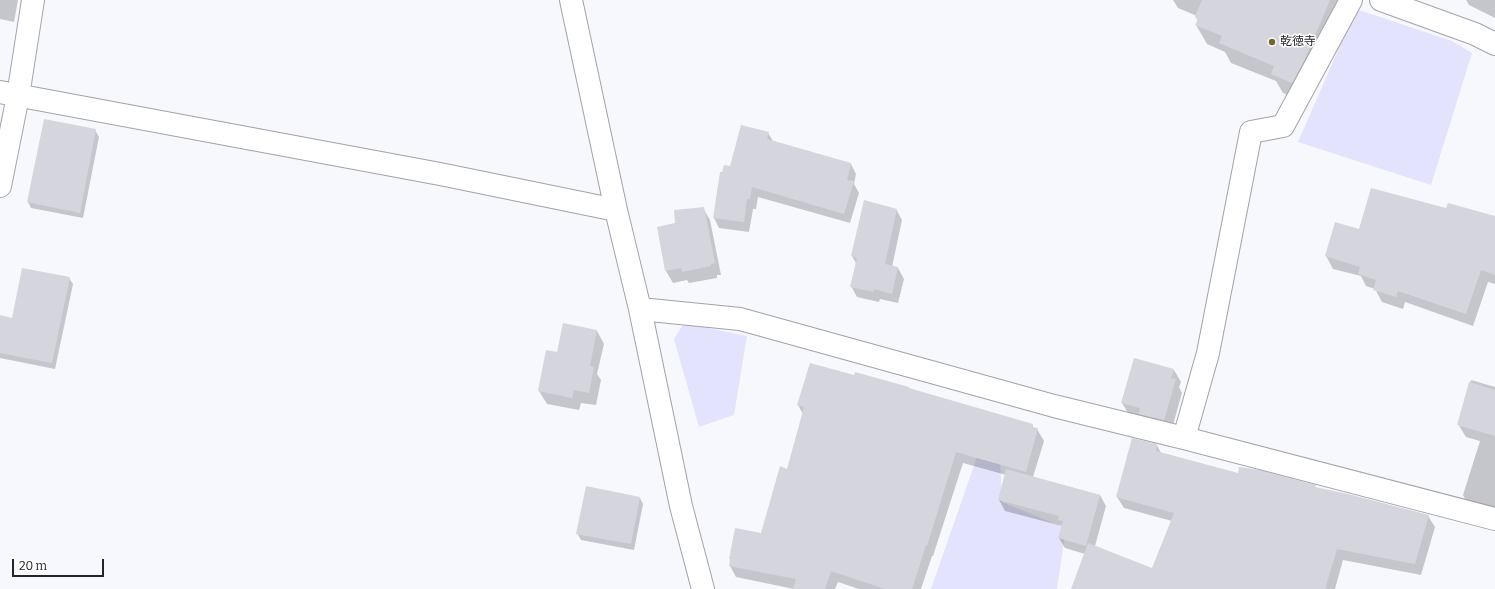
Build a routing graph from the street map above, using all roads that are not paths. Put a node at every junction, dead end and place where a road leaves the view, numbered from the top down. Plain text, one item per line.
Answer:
1 (33, 0) edge
2 (570, 0) edge
3 (1351, 0) edge
4 (1381, 0) edge
5 (1495, 44) edge
6 (9, 94) edge
7 (0, 186) edge
8 (616, 210) junction
9 (640, 309) junction
10 (1184, 438) junction
11 (1495, 519) edge
12 (703, 589) edge

1 - 6 street
2 - 8 street
3 - 10 street
4 - 5 street
6 - 7 street
6 - 8 street
8 - 9 street
9 - 10 street
9 - 12 street
10 - 11 street

